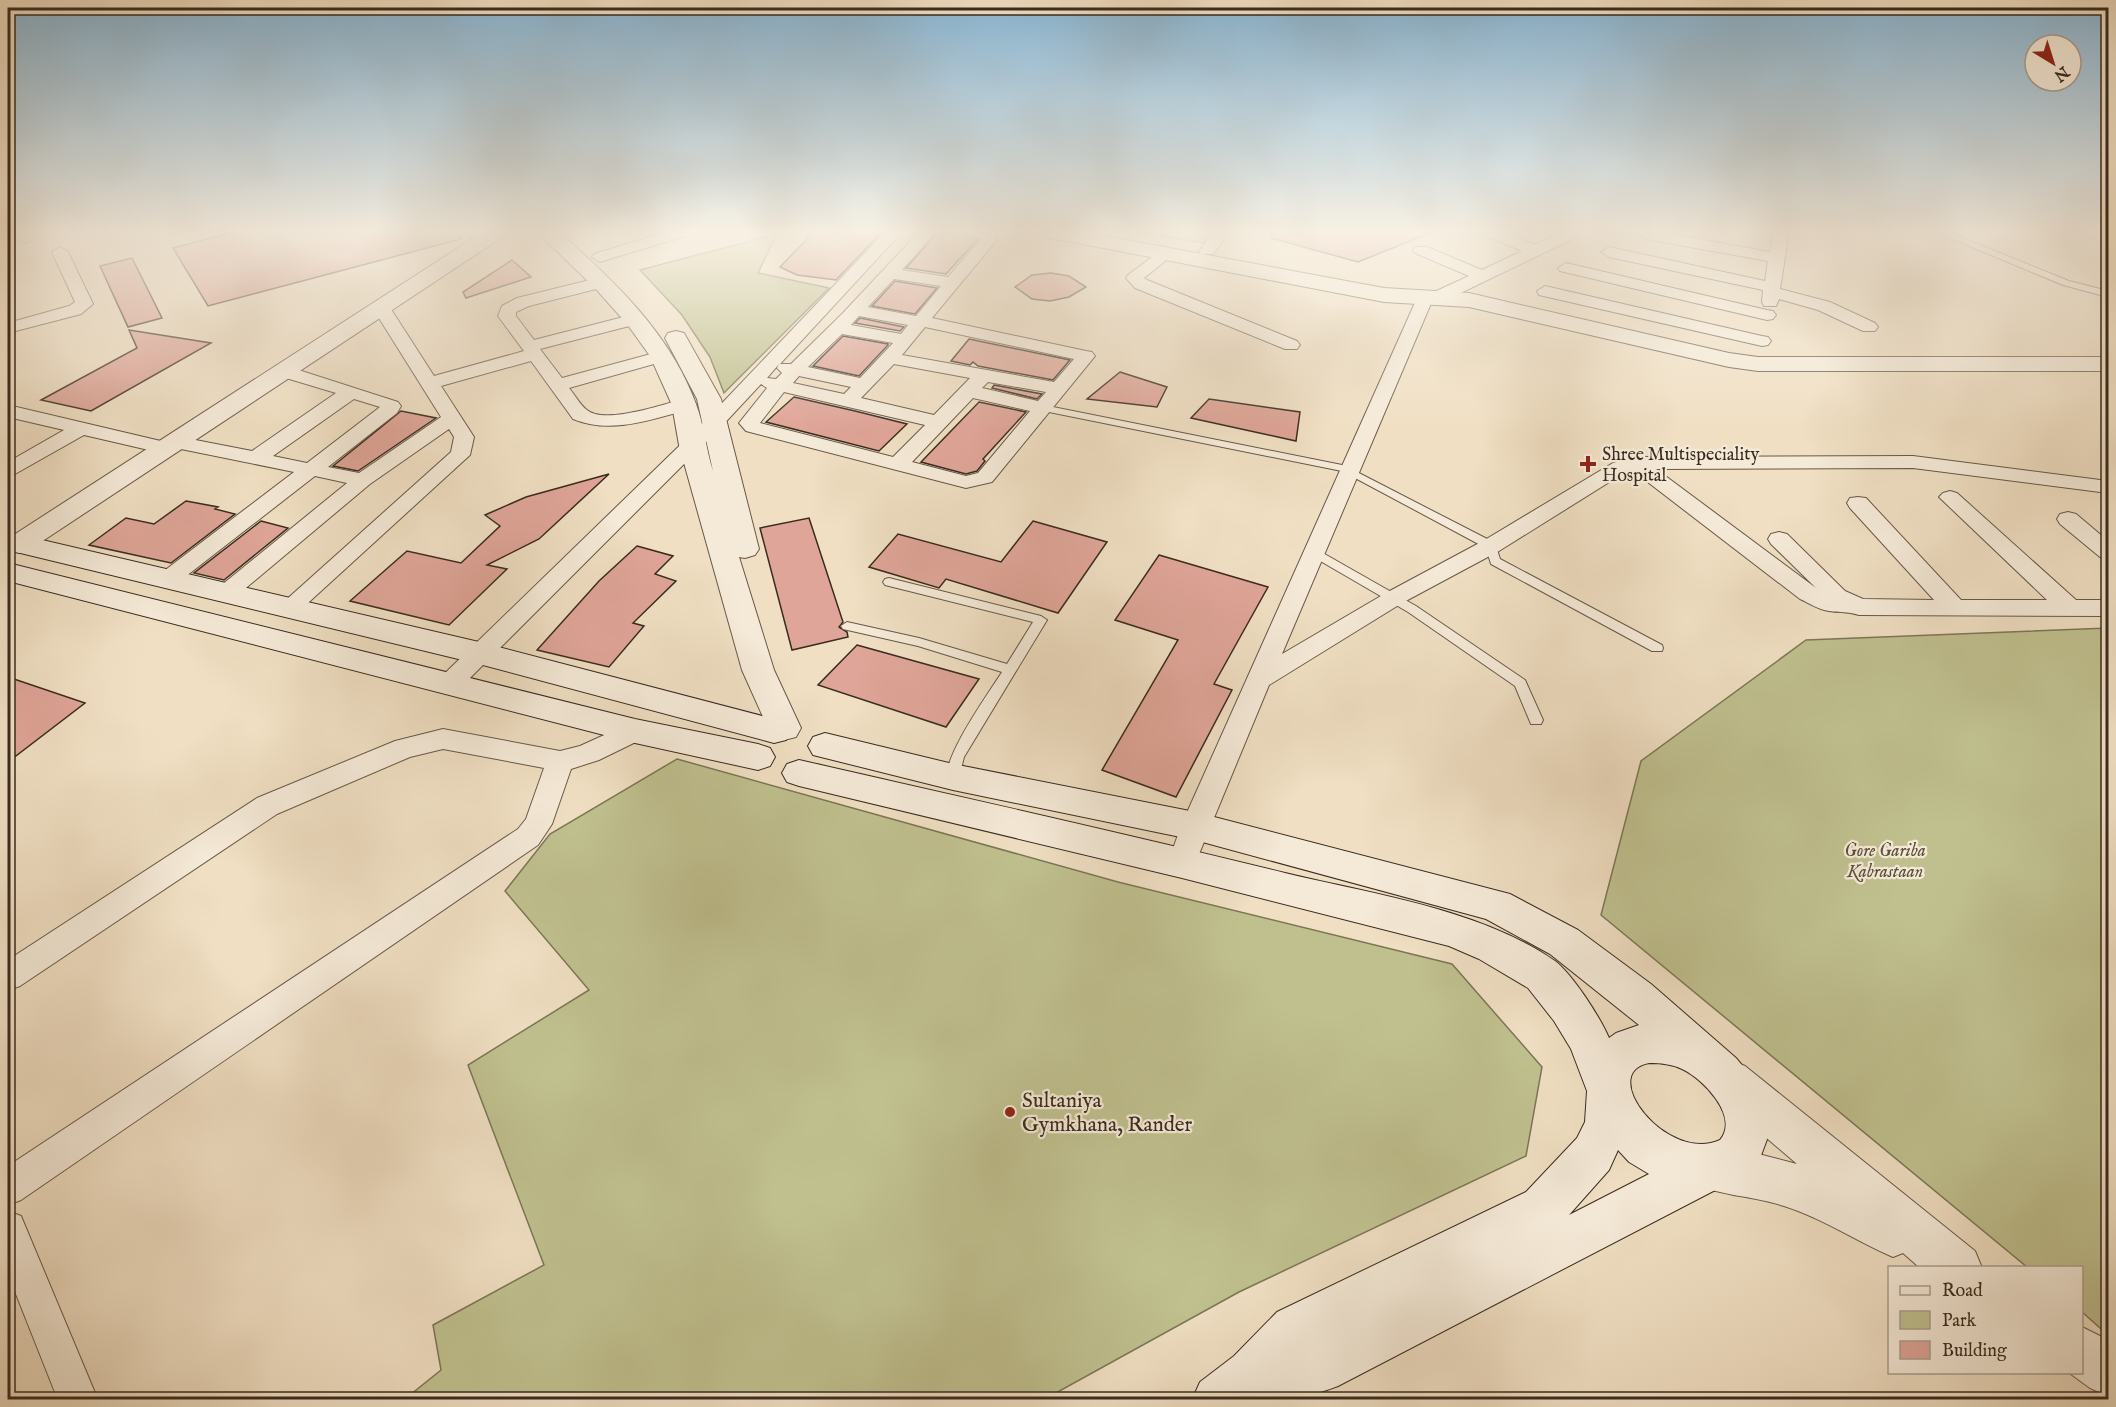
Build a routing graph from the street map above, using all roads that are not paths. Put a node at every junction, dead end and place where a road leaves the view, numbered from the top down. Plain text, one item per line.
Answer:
1 (81, 298) edge
2 (395, 298) edge
3 (533, 298) edge
4 (620, 298) edge
5 (637, 298) edge
6 (831, 298) edge
7 (867, 298) edge
8 (941, 298) edge
9 (1175, 298) edge
10 (1431, 298) edge
11 (1447, 298) edge
12 (1568, 298) edge
13 (1693, 298) edge
14 (1770, 298) edge
15 (1798, 298) edge
16 (381, 307) junction
17 (855, 310) junction
18 (1767, 315) junction
19 (634, 319) junction
20 (921, 321) junction
21 (1869, 327) dead end
22 (8, 328) edge
23 (838, 328) junction
24 (963, 329) junction
25 (904, 340) junction
26 (1291, 345) dead end
27 (533, 350) junction
28 (1760, 352) junction
29 (662, 357) junction
30 (890, 358) junction
31 (768, 364) junction
32 (929, 364) junction
33 (2109, 364) edge
34 (794, 370) junction
35 (283, 371) junction
36 (984, 375) junction
37 (754, 380) junction
38 (430, 383) junction
39 (862, 384) junction
40 (558, 385) junction
41 (781, 385) junction
42 (1059, 389) junction
43 (351, 392) junction
44 (968, 392) junction
45 (849, 400) junction
46 (684, 405) junction
47 (1043, 408) junction
48 (8, 411) edge
49 (452, 418) junction
50 (939, 422) junction
51 (82, 428) junction
52 (703, 434) junction
53 (170, 445) junction
54 (256, 458) junction
55 (899, 463) junction
56 (1635, 463) junction
57 (8, 470) edge
58 (312, 470) junction
59 (1347, 470) junction
60 (363, 480) junction
61 (2109, 487) edge
62 (1950, 497) dead end
63 (1858, 503) dead end
64 (2068, 519) dead end
65 (1779, 539) dead end
66 (1491, 546) junction
67 (10, 552) edge
68 (1314, 552) junction
69 (2109, 552) edge
70 (168, 579) junction
71 (889, 582) dead end
72 (226, 593) junction
73 (1394, 598) junction
74 (1848, 603) junction
75 (290, 608) junction
76 (1955, 608) junction
77 (2070, 608) junction
78 (2109, 608) edge
79 (847, 626) dead end
80 (1657, 648) dead end
81 (479, 653) junction
82 (1011, 670) junction
83 (1259, 679) junction
84 (449, 684) junction
85 (1536, 720) dead end
86 (635, 731) junction
87 (787, 737) junction
88 (560, 760) junction
89 (953, 777) junction
90 (1194, 826) junction
91 (1182, 863) junction
92 (9, 976) dead end
93 (1713, 1065) junction
94 (1609, 1091) junction
95 (1710, 1168) junction
96 (8, 1187) edge
97 (8, 1229) edge
98 (1952, 1266) edge
99 (1954, 1266) edge
100 (2083, 1353) edge
101 (2109, 1370) edge
102 (1239, 1391) edge
103 (78, 1400) edge

1 - 22 street
2 - 16 street
3 - 27 street
4 - 19 street
5 - 52 street
6 - 31 street
7 - 17 street
8 - 20 street
9 - 26 street
10 - 59 street
11 - 28 street
12 - 28 street
13 - 18 street
14 - 18 street
15 - 21 street
16 - 35 street
16 - 38 street
17 - 20 street
17 - 23 street
18 - 28 street
19 - 27 street
19 - 29 street
20 - 24 street
20 - 25 street
23 - 25 street
23 - 34 street
24 - 32 street
24 - 42 street
25 - 30 street
27 - 38 street
27 - 40 street
28 - 33 street
29 - 40 street
29 - 46 street
30 - 32 street
30 - 39 street
31 - 34 street
31 - 37 street
32 - 36 street
34 - 39 street
34 - 41 street
35 - 43 street
35 - 53 street
36 - 42 street
36 - 44 street
37 - 41 street
37 - 52 street
38 - 49 street
39 - 45 street
40 - 46 street
41 - 45 street
41 - 55 street
42 - 47 street
43 - 54 street
43 - 58 street
44 - 47 street
44 - 50 street
45 - 50 street
46 - 52 street
47 - 55 street
47 - 59 lane
48 - 51 street
49 - 60 street
49 - 75 street
50 - 55 street
51 - 53 street
51 - 57 street
52 - 81 street
52 - 87 street
53 - 54 street
53 - 67 street
54 - 58 street
56 - 61 street
56 - 66 street
56 - 74 street
58 - 60 street
58 - 70 street
59 - 66 lane
59 - 68 street
60 - 72 street
62 - 77 street
63 - 76 street
64 - 69 street
65 - 74 street
66 - 73 street
66 - 80 lane
67 - 70 street
67 - 84 street
68 - 73 lane
68 - 83 street
70 - 72 street
71 - 82 lane
72 - 75 street
73 - 83 street
73 - 85 lane
74 - 76 street
75 - 81 street
76 - 77 street
77 - 78 street
79 - 82 lane
81 - 84 street
81 - 87 street
82 - 89 lane
83 - 90 street
84 - 86 street
86 - 87 street
86 - 88 street
87 - 89 street
87 - 91 street
88 - 92 street
88 - 96 street
89 - 90 street
90 - 91 street
90 - 93 street
91 - 94 street
93 - 94 street
93 - 95 street
93 - 99 street
94 - 95 street
94 - 102 street
95 - 98 street
95 - 102 street
97 - 103 street
100 - 101 street

